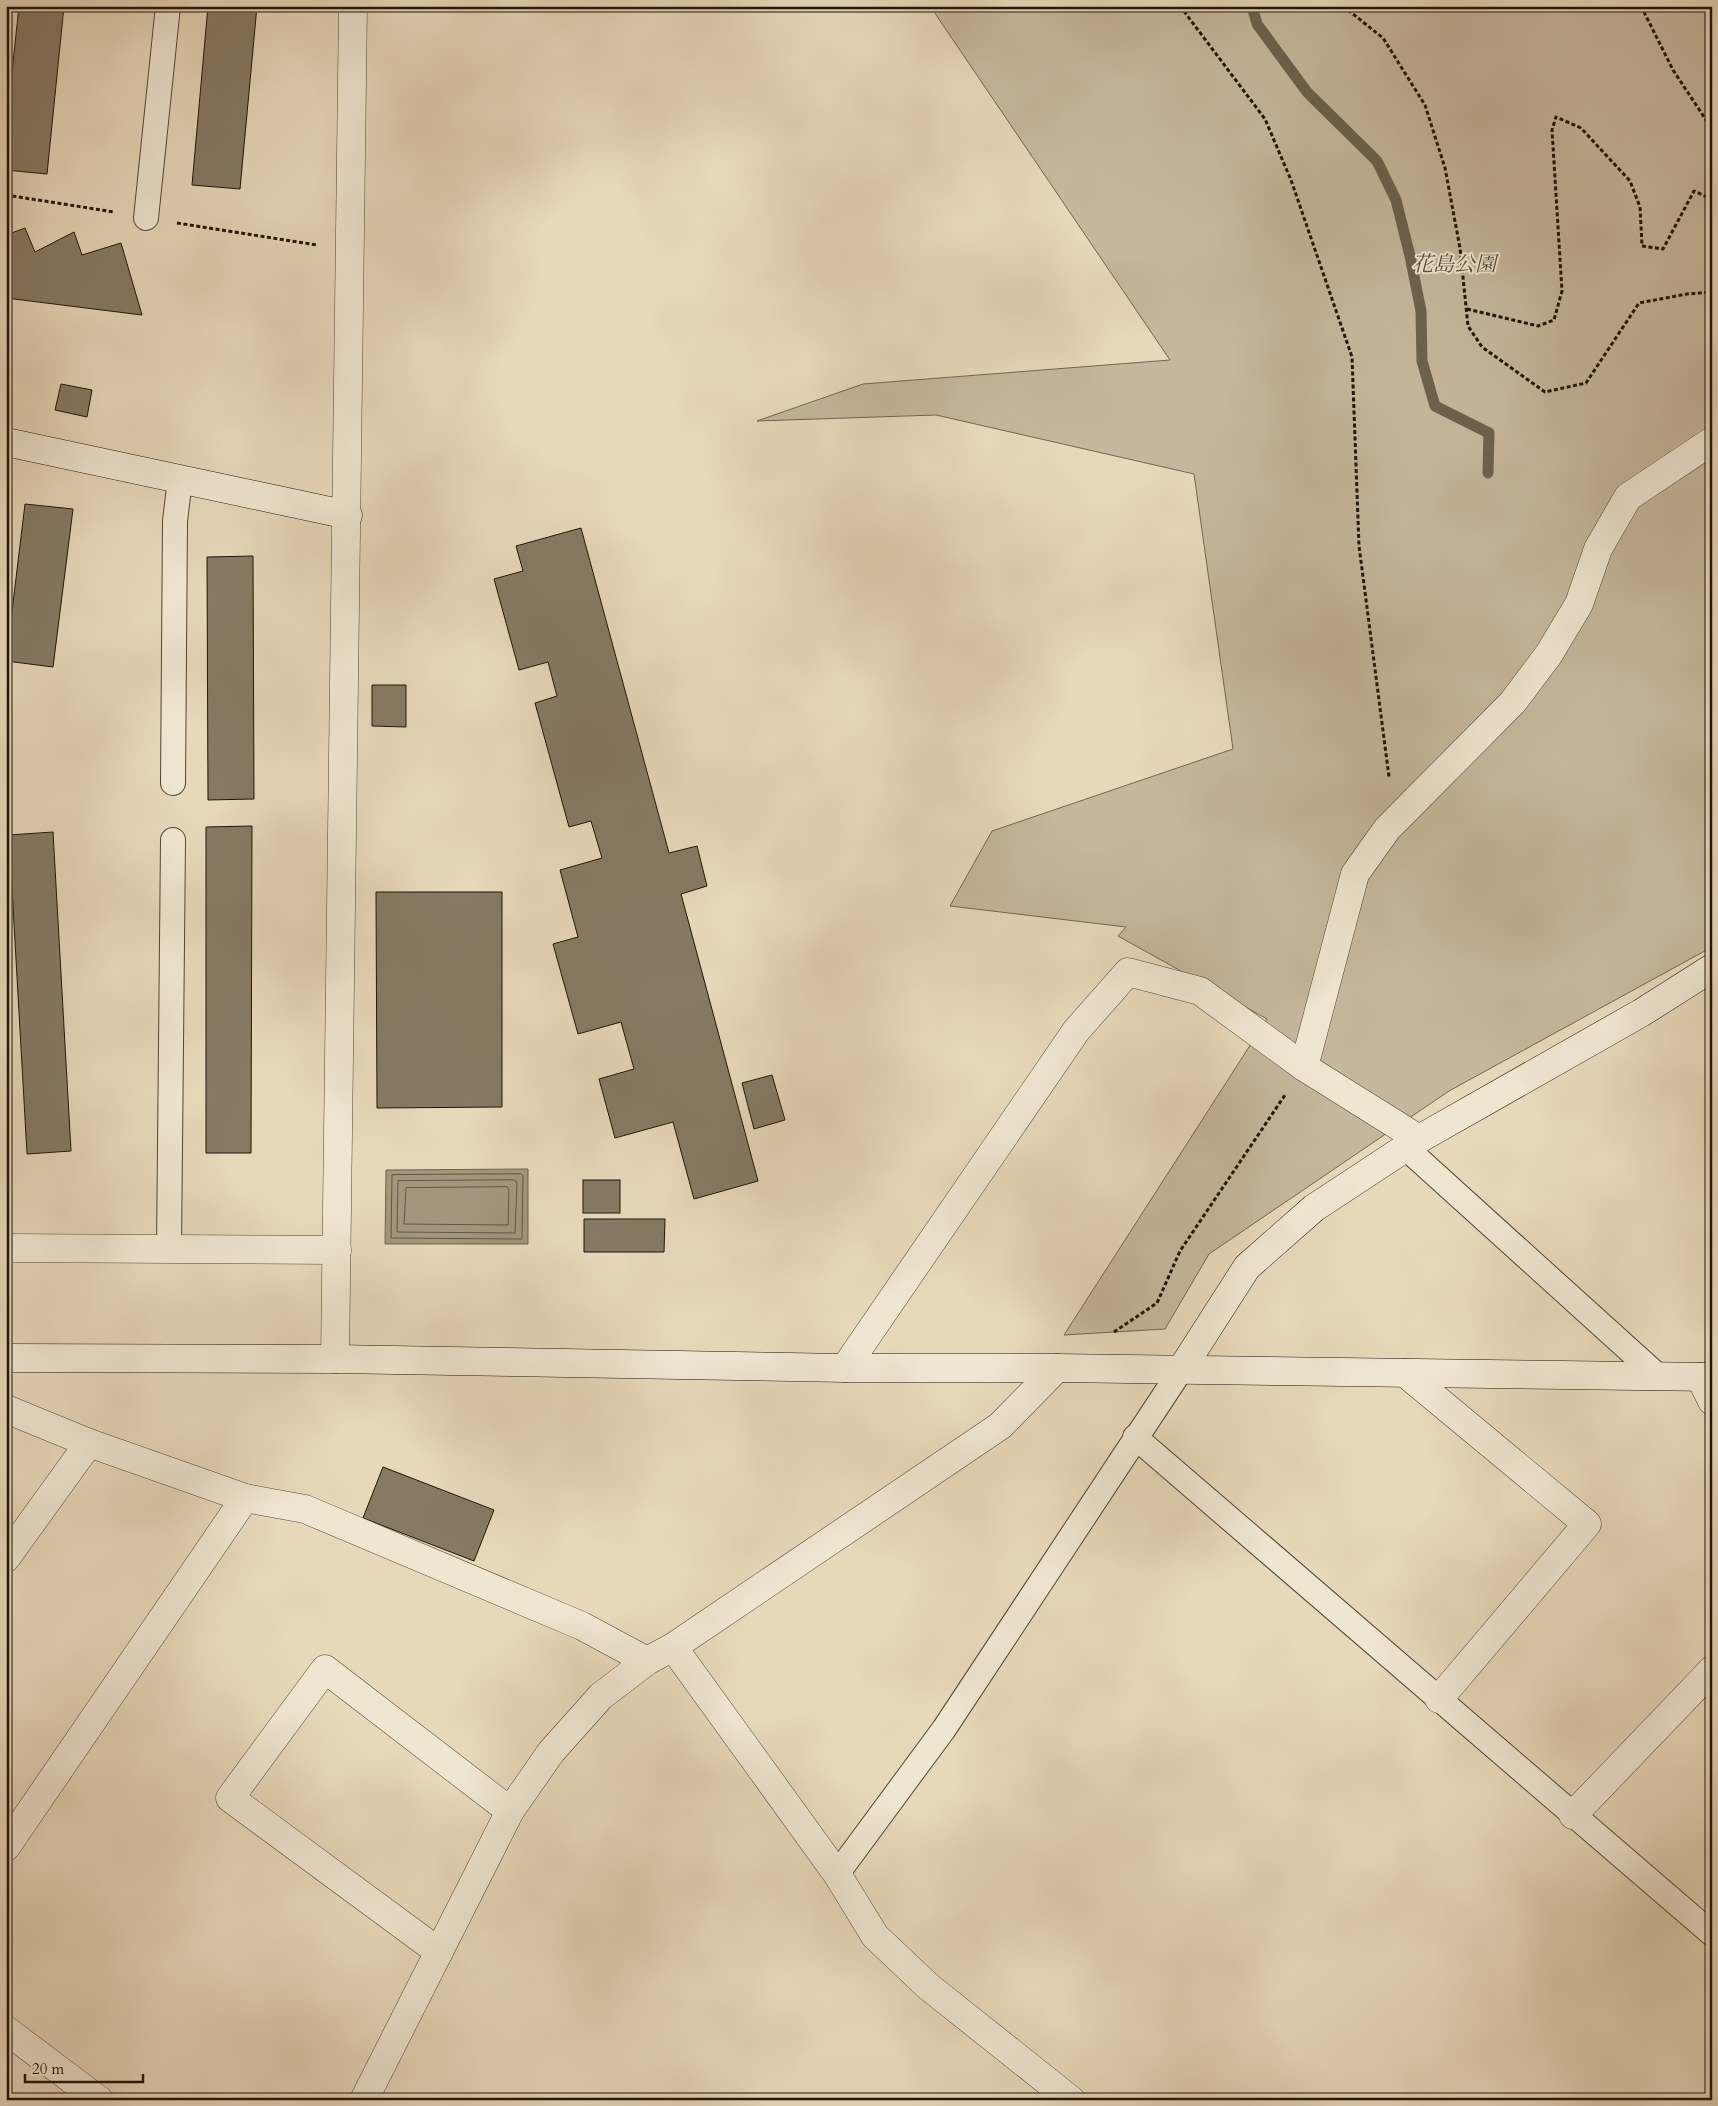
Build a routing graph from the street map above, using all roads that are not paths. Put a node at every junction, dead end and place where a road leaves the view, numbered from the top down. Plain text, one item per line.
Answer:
1 (168, 6) edge
2 (353, 6) edge
3 (146, 218) dead end
4 (1712, 440) edge
5 (7, 445) edge
6 (180, 479) junction
7 (348, 515) junction
8 (173, 783) dead end
9 (173, 840) dead end
10 (1712, 968) edge
11 (1304, 1066) junction
12 (1412, 1144) junction
13 (6, 1248) edge
14 (169, 1249) junction
15 (337, 1250) junction
16 (6, 1358) edge
17 (336, 1359) junction
18 (844, 1368) junction
19 (1057, 1368) junction
20 (1181, 1370) junction
21 (1405, 1373) junction
22 (1658, 1376) junction
23 (1706, 1377) edge
24 (1712, 1401) edge
25 (6, 1409) edge
26 (1135, 1437) junction
27 (89, 1443) junction
28 (245, 1498) junction
29 (6, 1558) edge
30 (673, 1647) junction
31 (647, 1661) junction
32 (1712, 1670) edge
33 (1439, 1699) junction
34 (510, 1811) junction
35 (1573, 1816) junction
36 (6, 1847) edge
37 (837, 1874) junction
38 (1712, 1934) edge
39 (439, 1952) junction
40 (6, 2030) edge
41 (99, 2100) edge
42 (364, 2100) edge
43 (1071, 2100) edge

1 - 3 lane
2 - 7 street
4 - 11 street
5 - 6 street
6 - 7 street
6 - 8 lane
7 - 15 street
9 - 14 lane
10 - 12 street
11 - 12 street
11 - 18 street
12 - 20 street
12 - 22 lane
13 - 14 street
14 - 15 street
15 - 17 street
16 - 17 street
17 - 18 street
18 - 19 street
19 - 20 street
19 - 30 street
20 - 21 street
20 - 26 lane
21 - 22 street
21 - 33 street
22 - 23 street
23 - 24 street
25 - 27 street
26 - 33 lane
26 - 37 lane
27 - 28 street
27 - 29 street
28 - 31 street
28 - 36 street
30 - 31 street
30 - 37 street
31 - 34 street
32 - 35 street
33 - 35 lane
34 - 39 street
34 - 39 street
35 - 38 lane
37 - 43 street
39 - 42 street
40 - 41 street

